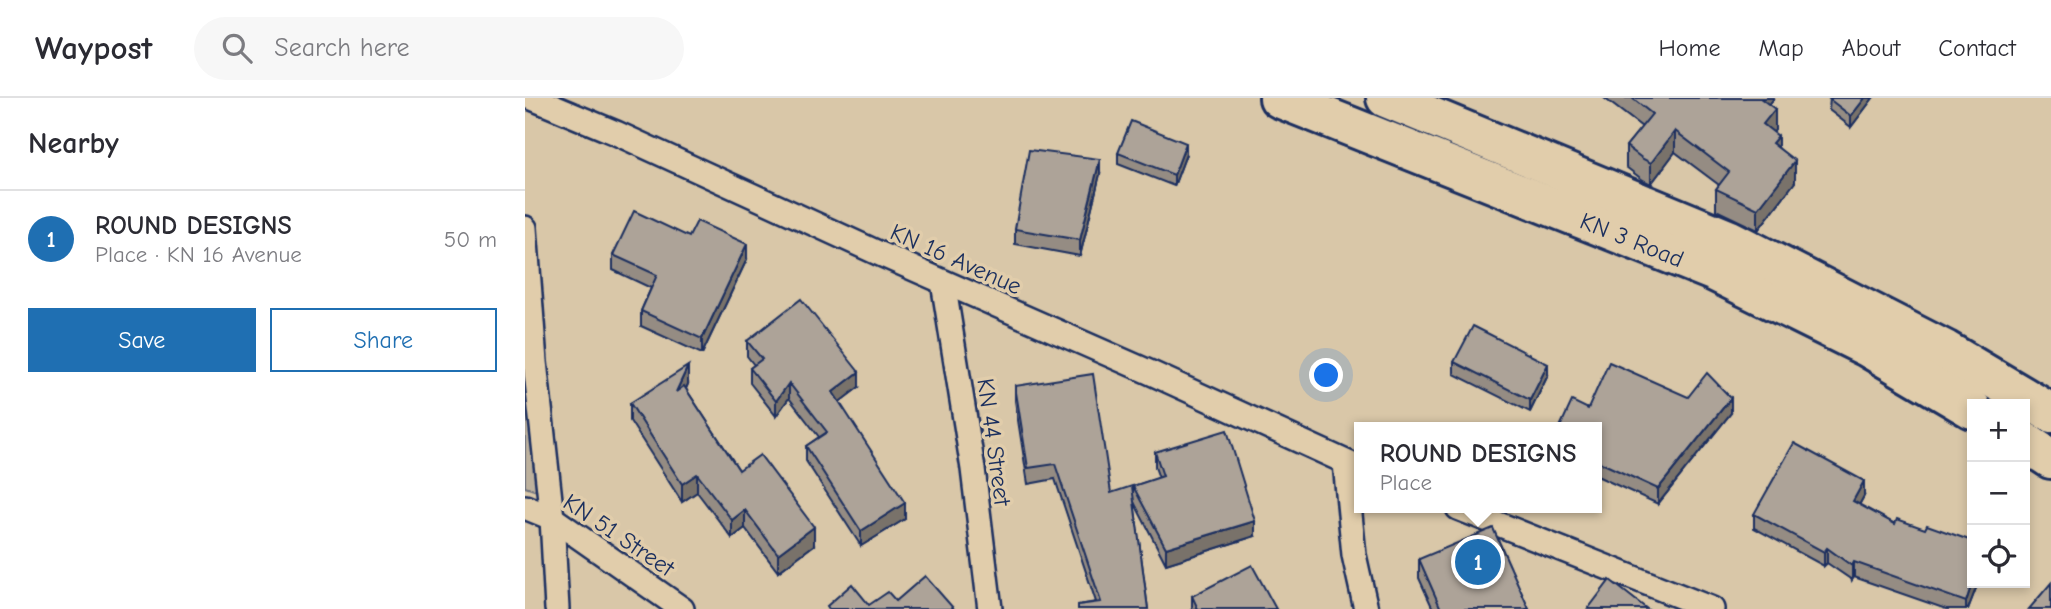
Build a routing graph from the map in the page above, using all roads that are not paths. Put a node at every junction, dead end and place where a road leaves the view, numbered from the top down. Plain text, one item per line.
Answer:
1 (532, 98) edge
2 (1279, 98) edge
3 (1386, 98) edge
4 (525, 228) edge
5 (943, 282) junction
6 (1967, 406) edge
7 (2051, 413) edge
8 (2030, 445) edge
9 (2051, 459) edge
10 (1352, 466) edge
11 (525, 507) edge
12 (1471, 513) edge
13 (552, 518) junction
14 (557, 609) edge
15 (682, 609) edge
16 (990, 609) edge
17 (1366, 609) edge
18 (1712, 609) edge

1 - 5 street, KN 16 Avenue
2 - 6 highway, KN 3 Road
3 - 7 highway, KN 3 Road
4 - 13 street
5 - 10 street, KN 16 Avenue
5 - 16 street, KN 44 Street
8 - 9 highway
10 - 17 street
11 - 13 street, KN 51 Street
12 - 18 street
13 - 14 street
13 - 15 street, KN 51 Street

